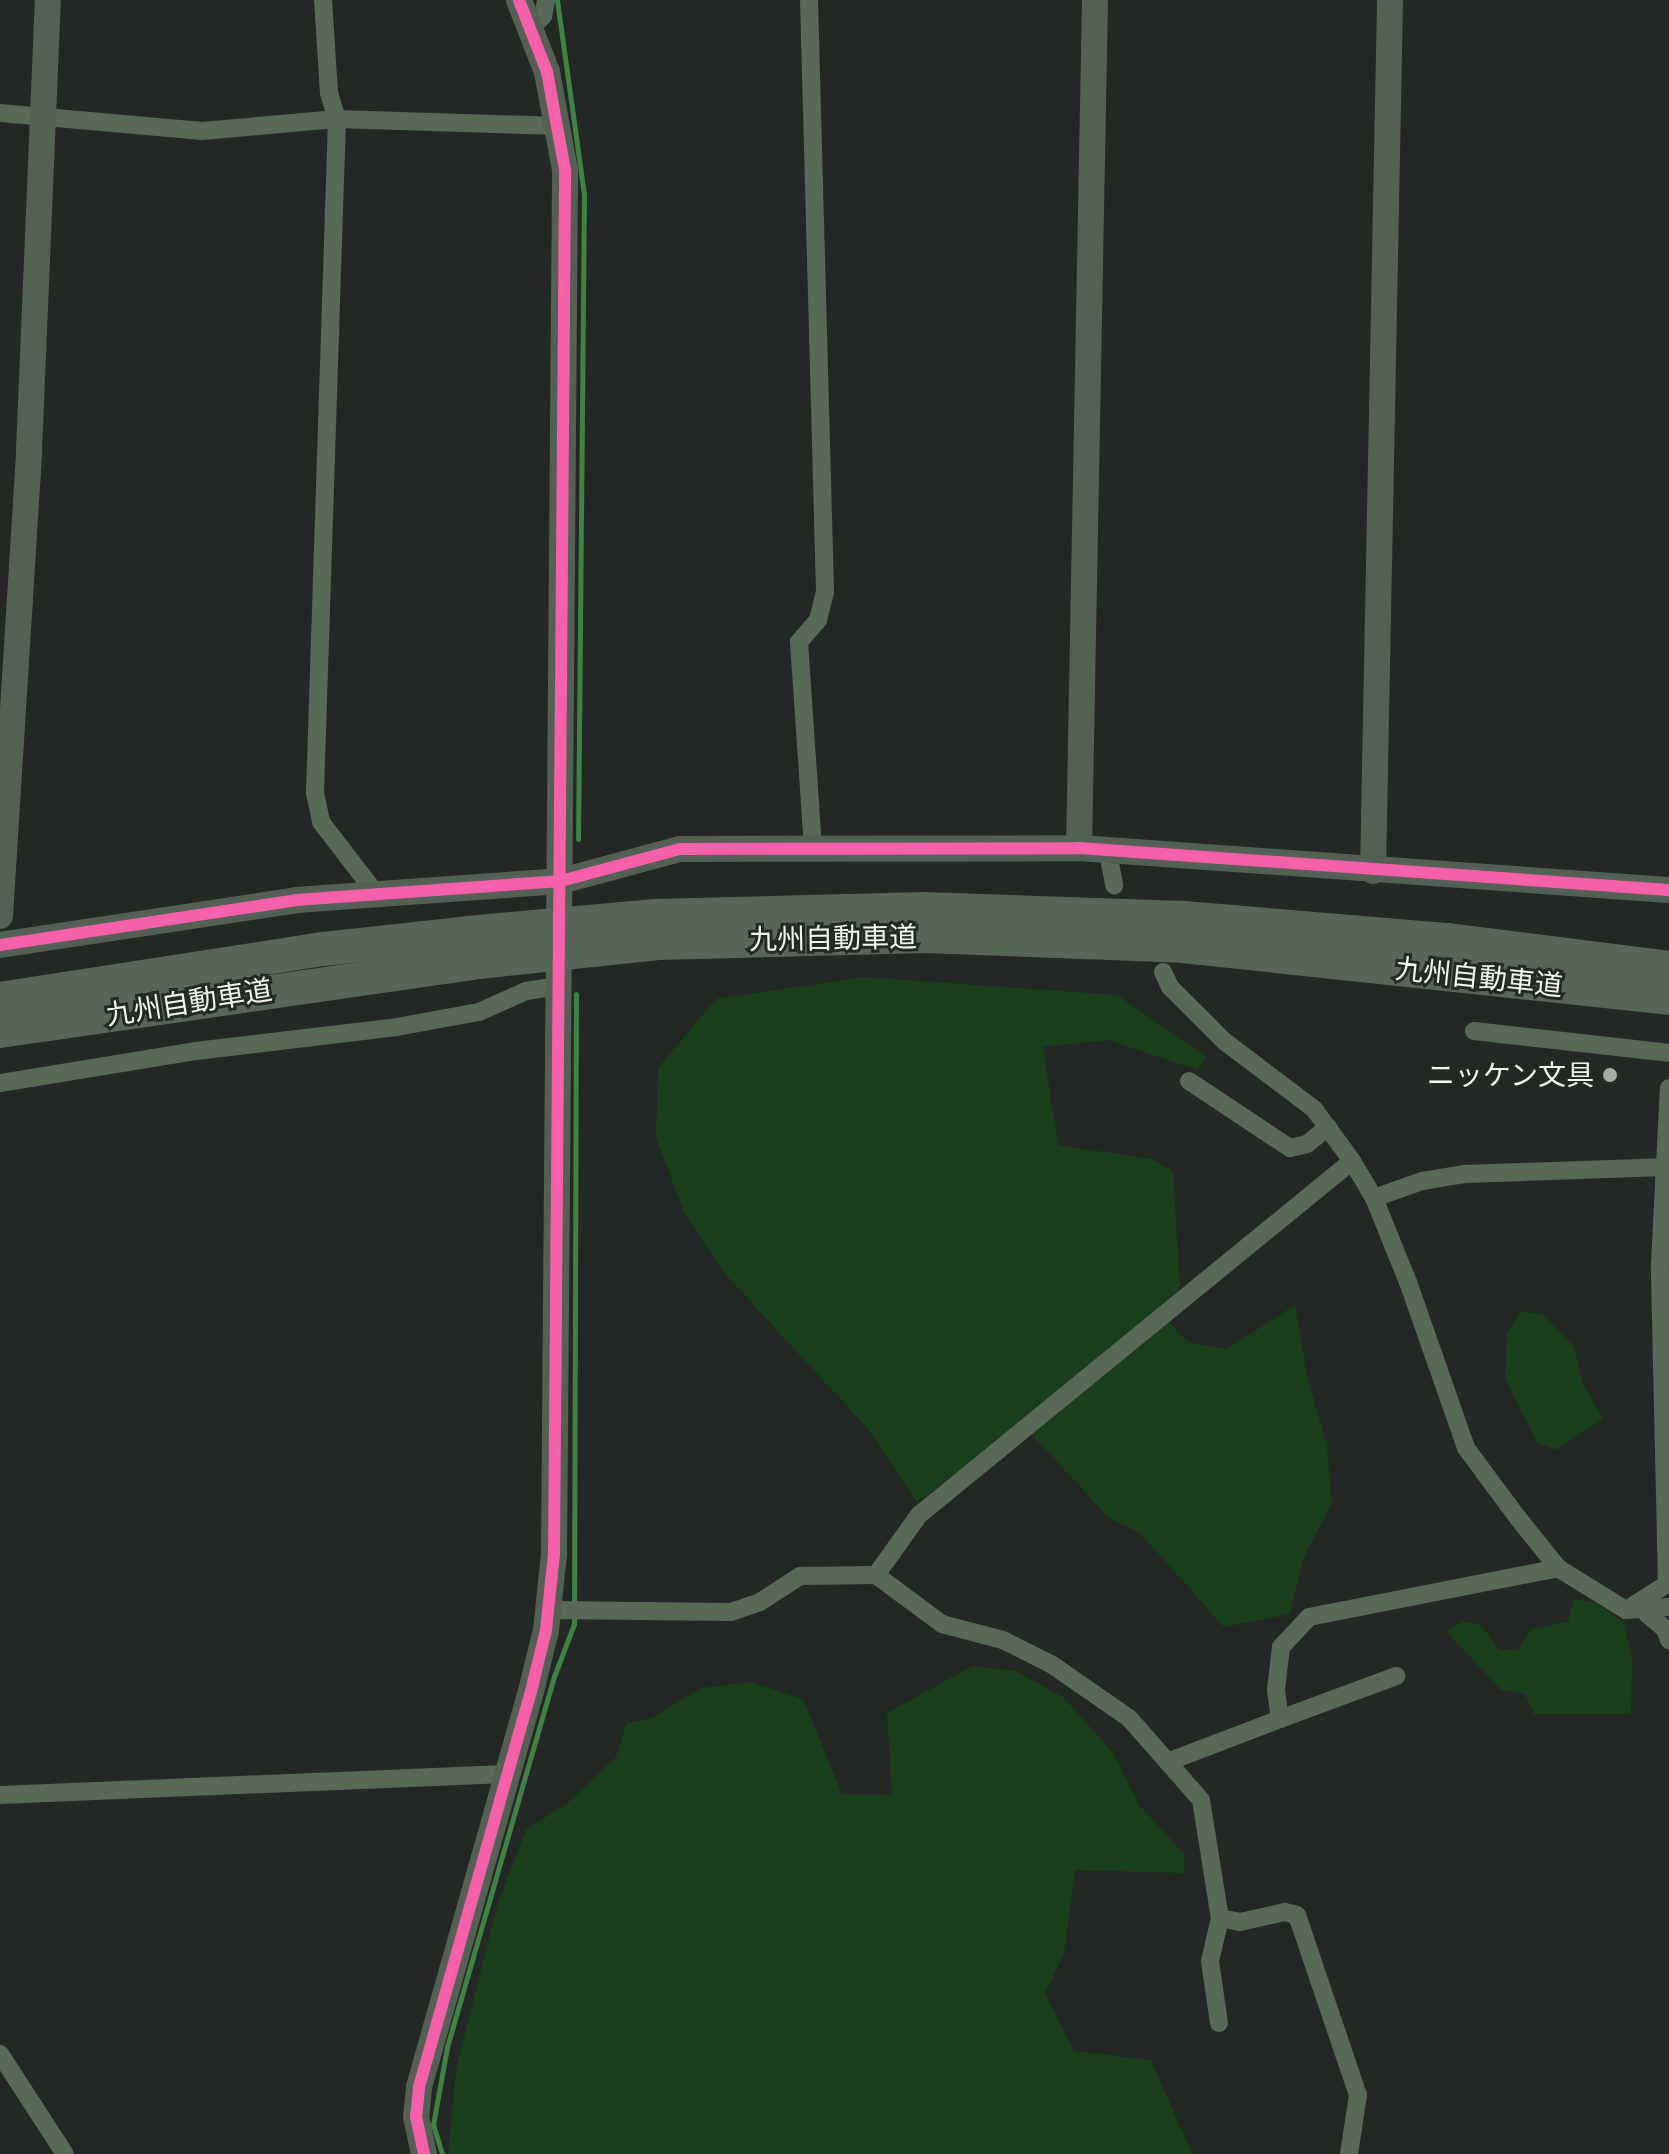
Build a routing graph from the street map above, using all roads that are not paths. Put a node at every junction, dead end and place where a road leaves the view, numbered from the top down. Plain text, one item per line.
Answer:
1 (48, 0) edge
2 (323, 0) edge
3 (519, 0) edge
4 (546, 0) edge
5 (809, 0) edge
6 (1095, 0) edge
7 (1390, 0) edge
8 (532, 27) junction
9 (0, 113) edge
10 (43, 119) junction
11 (337, 119) junction
12 (558, 126) junction
13 (813, 846) junction
14 (1079, 848) junction
15 (1108, 853) junction
16 (1373, 871) junction
17 (561, 881) junction
18 (1114, 885) dead end
19 (1669, 890) edge
20 (378, 896) junction
21 (0, 916) edge
22 (657, 930) junction
23 (0, 945) edge
24 (468, 948) junction
25 (1657, 971) edge
26 (1163, 972) dead end
27 (556, 986) junction
28 (0, 999) edge
29 (0, 1031) edge
30 (1474, 1031) dead end
31 (1669, 1053) edge
32 (1189, 1081) dead end
33 (0, 1083) edge
34 (1669, 1088) edge
35 (1328, 1127) junction
36 (1352, 1161) junction
37 (1662, 1167) junction
38 (1374, 1198) junction
39 (1558, 1568) junction
40 (876, 1575) junction
41 (1669, 1607) edge
42 (549, 1610) junction
43 (1626, 1610) junction
44 (1646, 1613) junction
45 (1669, 1640) edge
46 (1396, 1676) dead end
47 (1280, 1719) junction
48 (1170, 1761) junction
49 (506, 1774) junction
50 (0, 1795) edge
51 (1220, 1918) junction
52 (1219, 2023) dead end
53 (0, 2054) edge
54 (65, 2154) edge
55 (424, 2154) edge
56 (1349, 2154) edge

1 - 10 street
2 - 11 street
3 - 8 street
4 - 8 street
5 - 13 street
6 - 14 street
7 - 16 street
8 - 12 street
9 - 10 street
10 - 11 street
10 - 21 street
11 - 12 street
11 - 20 street
12 - 17 street
13 - 14 street
13 - 17 street
14 - 15 street
15 - 16 street
15 - 18 street
16 - 19 street
17 - 20 street
17 - 27 street
20 - 23 street
22 - 24 highway, 九州自動車道, bridge
22 - 25 highway, 九州自動車道
22 - 25 highway, 九州自動車道
24 - 28 highway, 九州自動車道
24 - 29 highway, 九州自動車道
26 - 35 street
27 - 33 street
27 - 42 street
30 - 31 street
32 - 35 street
34 - 37 street
35 - 36 street
36 - 38 street
36 - 40 street
37 - 38 street
37 - 43 street
38 - 39 street
39 - 43 street
39 - 47 street
40 - 42 street
40 - 48 street
41 - 44 street
42 - 49 street
43 - 44 street
44 - 45 street
46 - 47 street
47 - 48 street
48 - 51 street
49 - 50 street
49 - 55 street
51 - 52 street
51 - 56 street
53 - 54 street

